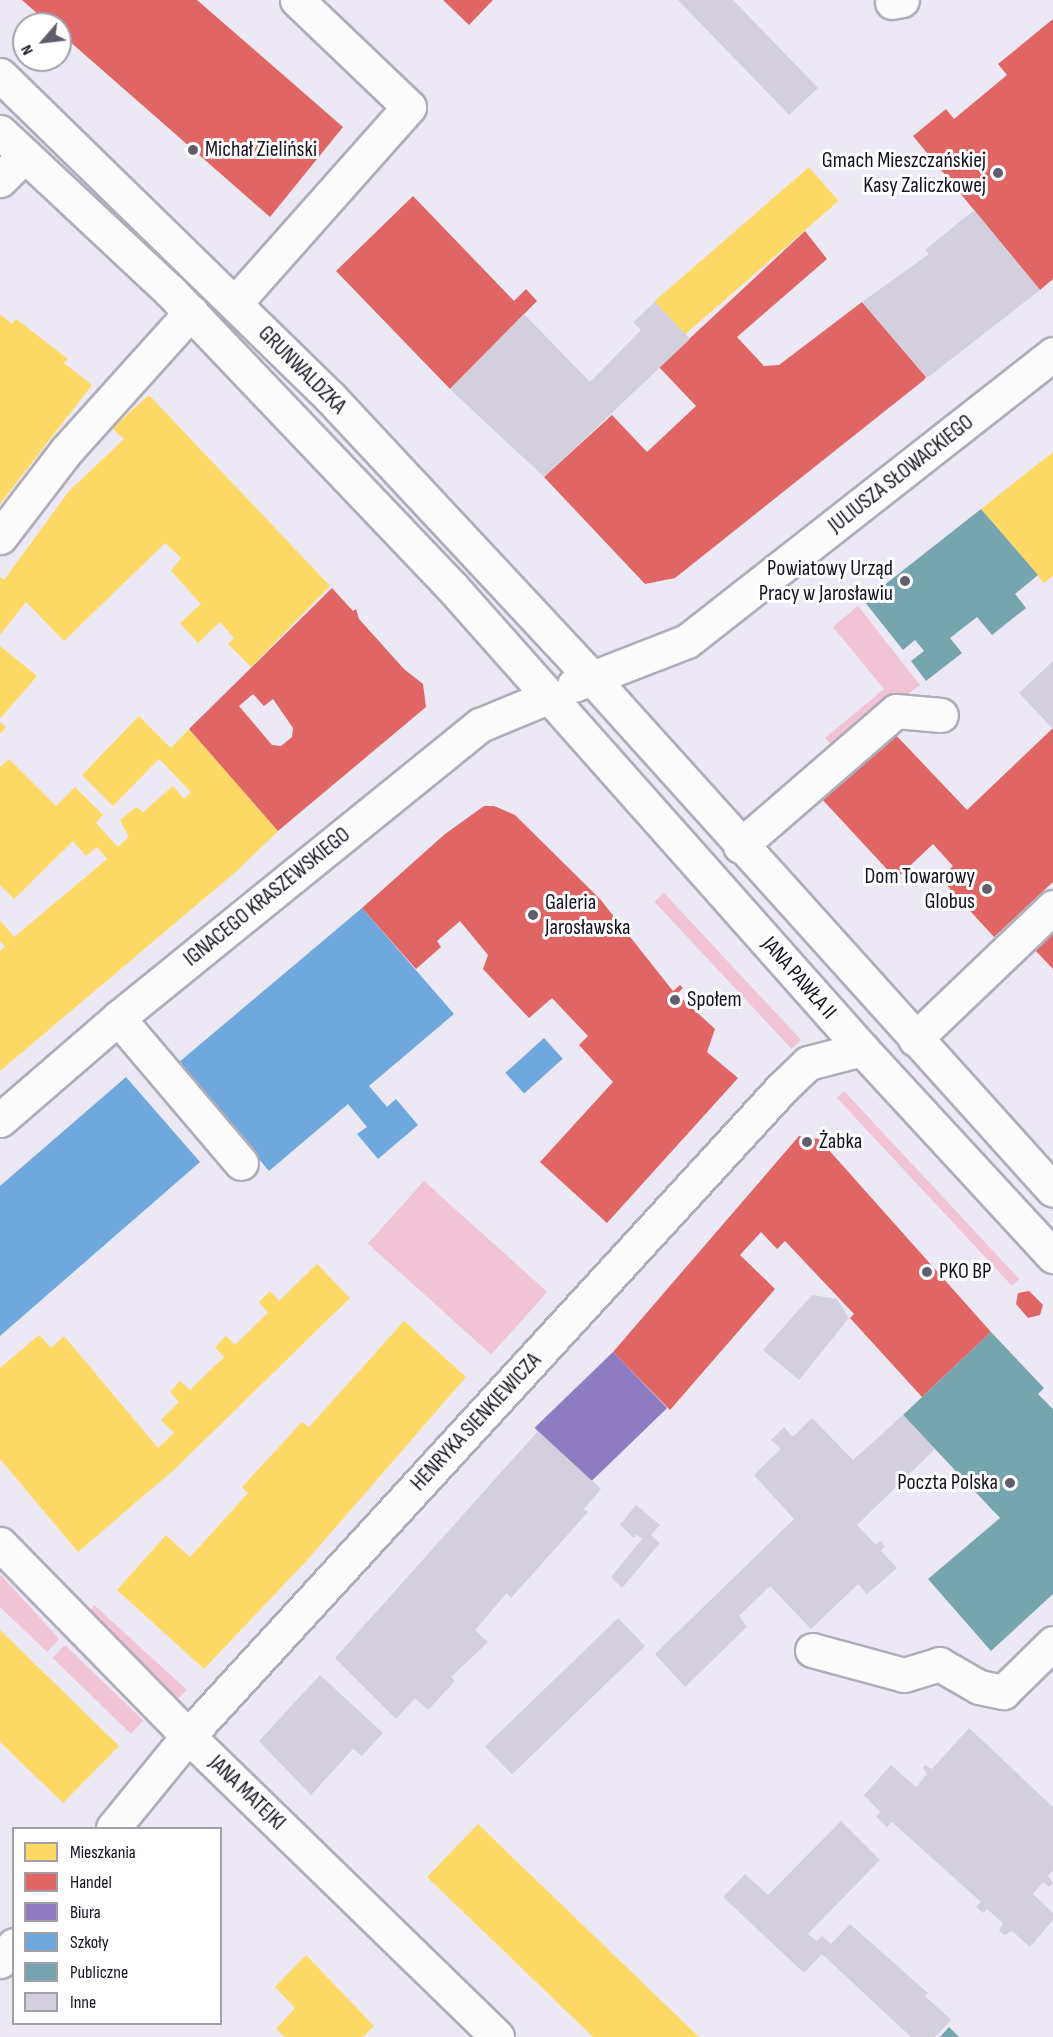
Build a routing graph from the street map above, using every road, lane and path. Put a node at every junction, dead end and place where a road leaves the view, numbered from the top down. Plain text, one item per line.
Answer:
1 (297, 0) edge
2 (0, 75) edge
3 (0, 132) edge
4 (24, 155) junction
5 (0, 180) edge
6 (235, 303) junction
7 (191, 312) junction
8 (1053, 354) edge
9 (0, 537) edge
10 (591, 677) junction
11 (548, 697) junction
12 (941, 715) dead end
13 (740, 846) junction
14 (1053, 907) edge
15 (118, 1018) junction
16 (915, 1039) junction
17 (862, 1050) junction
18 (0, 1120) edge
19 (241, 1162) dead end
20 (1053, 1190) edge
21 (1053, 1256) edge
22 (0, 1544) edge
23 (1053, 1643) edge
24 (812, 1650) dead end
25 (188, 1736) junction
26 (114, 1827) edge
27 (12, 1948) edge
28 (0, 1961) edge
29 (497, 2037) edge

1 - 6 main road
2 - 6 main road, GRUNWALDZKA
3 - 4 main road, GRUNWALDZKA
4 - 5 main road
4 - 7 main road, GRUNWALDZKA
6 - 10 main road, GRUNWALDZKA
7 - 9 main road
7 - 11 main road, GRUNWALDZKA
8 - 10 main road, JULIUSZA SŁOWACKIEGO
10 - 11 main road, JULIUSZA SŁOWACKIEGO
10 - 13 main road, JANA PAWŁA II
11 - 15 main road, IGNACEGO KRASZEWSKIEGO
11 - 17 main road, JANA PAWŁA II
12 - 13 main road
13 - 16 main road, JANA PAWŁA II
14 - 16 main road
15 - 18 main road, IGNACEGO KRASZEWSKIEGO
15 - 19 main road
16 - 20 main road, JANA PAWŁA II
17 - 21 main road, JANA PAWŁA II
17 - 25 main road, HENRYKA SIENKIEWICZA
22 - 25 main road, JANA MATEJKI
23 - 24 main road
25 - 26 main road, HENRYKA SIENKIEWICZA
25 - 29 main road, JANA MATEJKI
27 - 28 main road

